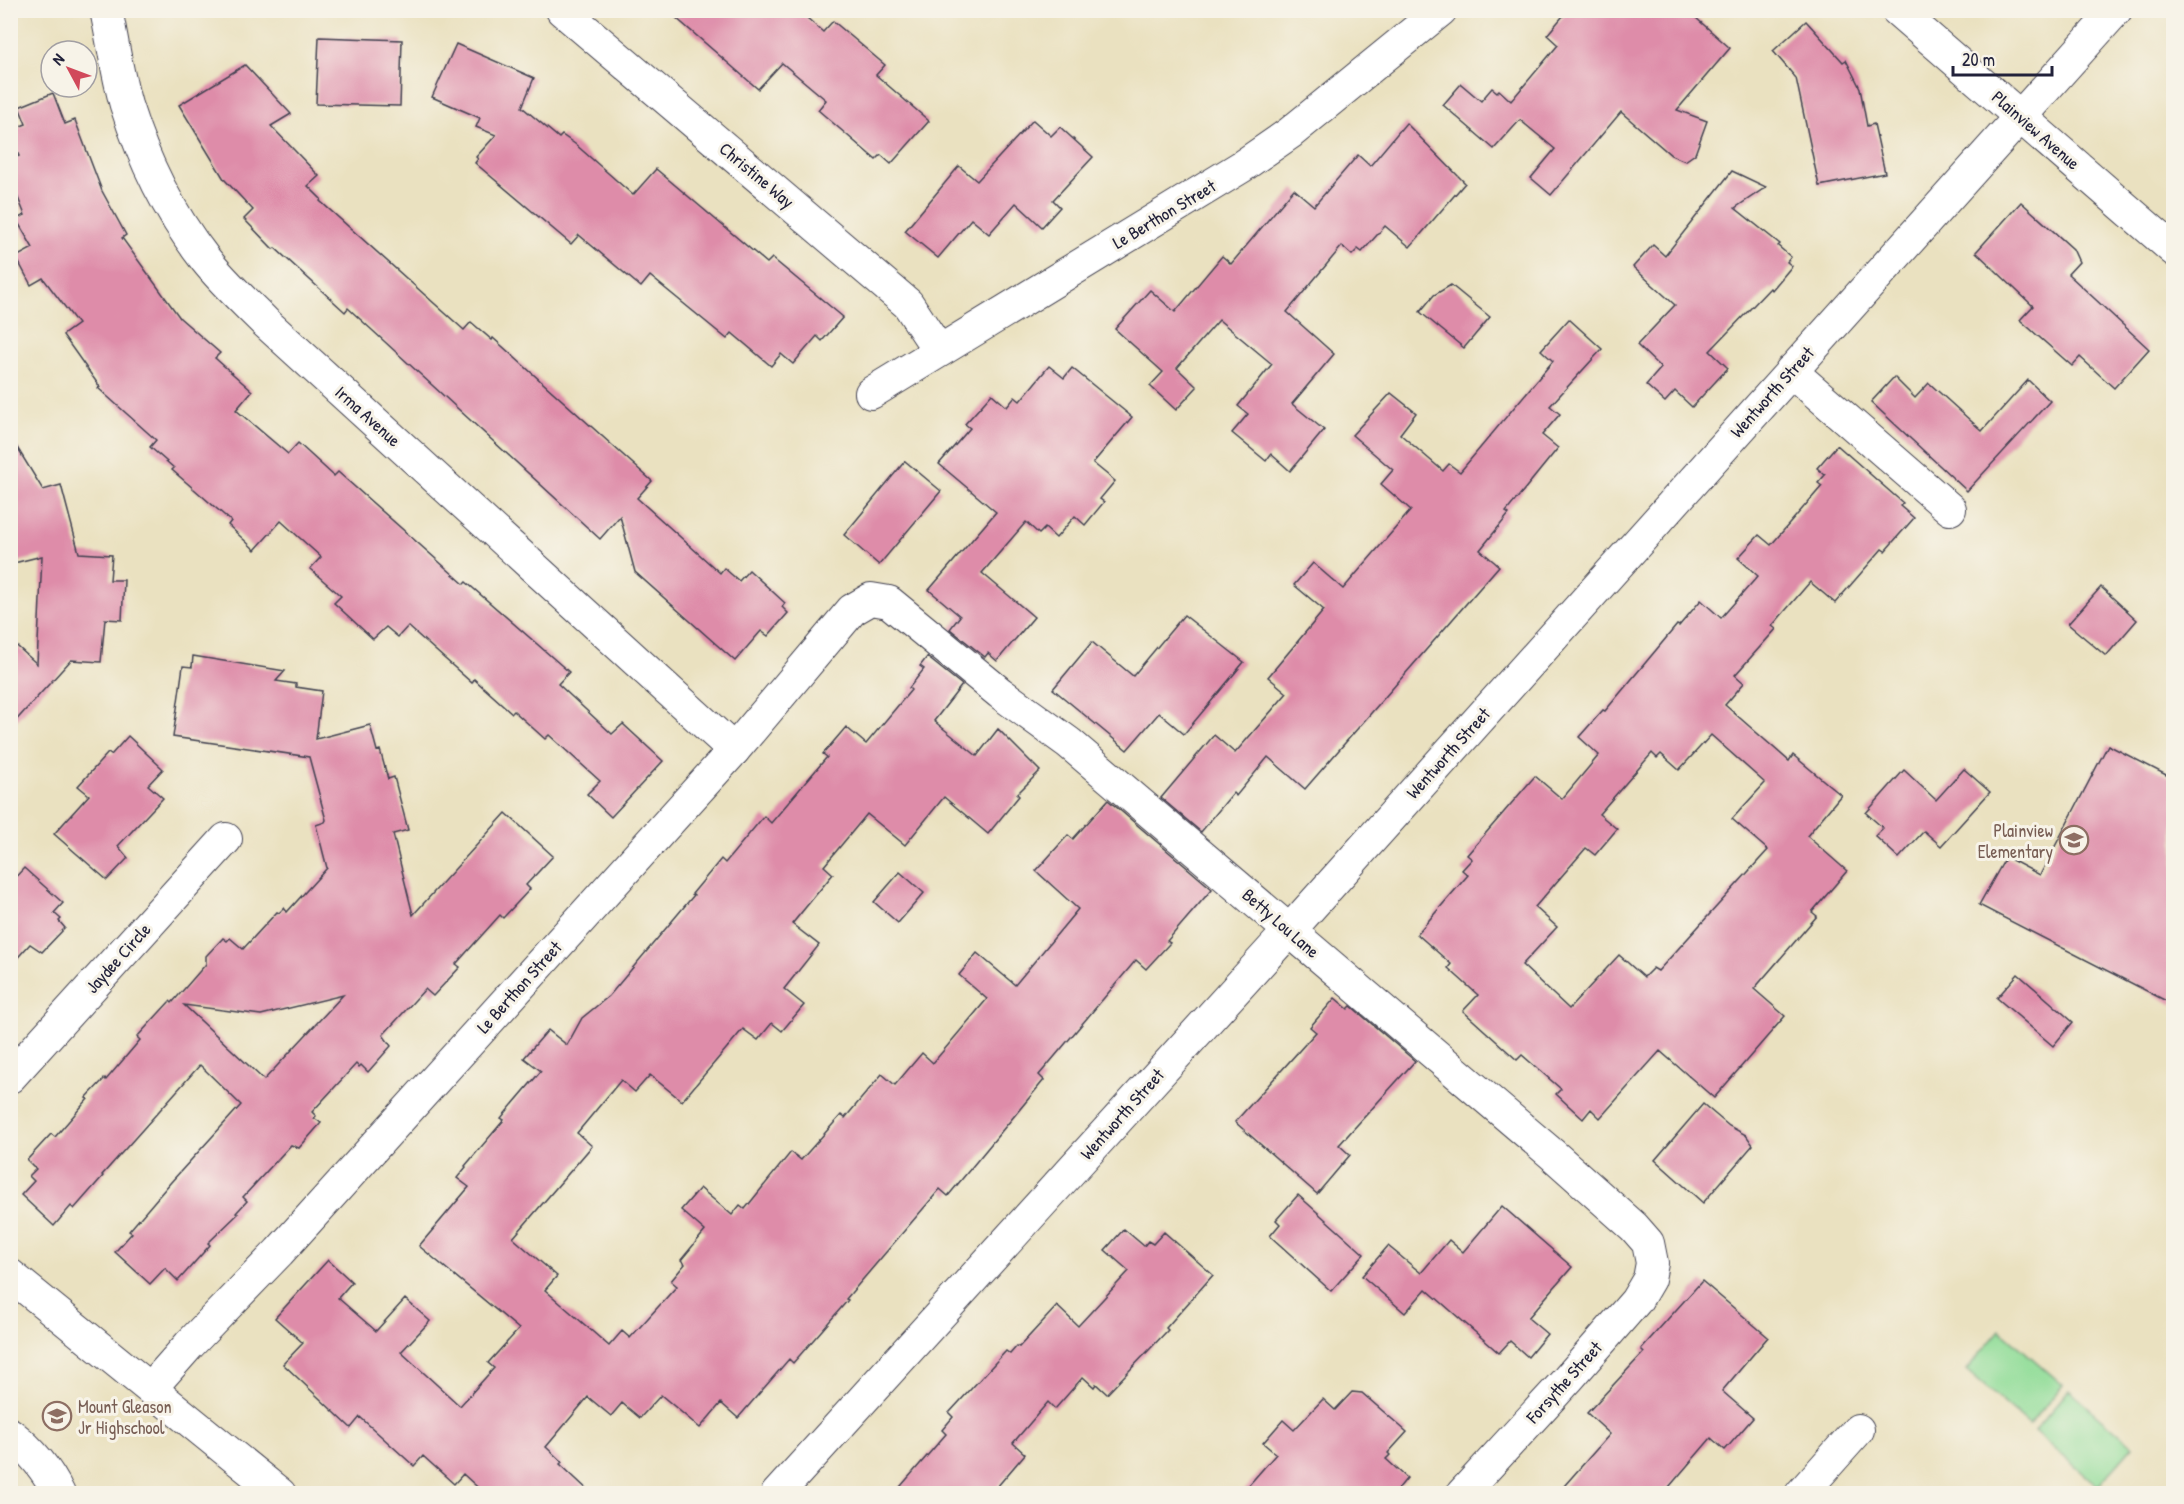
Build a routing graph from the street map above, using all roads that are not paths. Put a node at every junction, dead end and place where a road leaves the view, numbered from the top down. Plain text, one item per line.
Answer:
1 (106, 10) edge
2 (562, 10) edge
3 (1441, 10) edge
4 (1897, 10) edge
5 (2116, 10) edge
6 (2020, 116) junction
7 (2173, 247) edge
8 (939, 351) junction
9 (1791, 371) junction
10 (871, 393) dead end
11 (1950, 509) dead end
12 (889, 602) joint
13 (734, 750) junction
14 (226, 839) dead end
15 (1289, 930) junction
16 (10, 1077) edge
17 (1652, 1263) joint
18 (10, 1275) edge
19 (152, 1388) junction
20 (1858, 1430) dead end
21 (10, 1434) edge
22 (59, 1494) edge
23 (280, 1494) edge
24 (777, 1494) edge
25 (1462, 1494) edge
26 (1801, 1494) edge

1 - 13 street, Irma Avenue
2 - 8 street, Christine Way
3 - 8 street, Le Berthon Street
4 - 6 street, Plainview Avenue
5 - 6 street, Wentworth Street
6 - 7 street, Plainview Avenue
6 - 9 street, Wentworth Street
8 - 10 street, Le Berthon Street
9 - 11 street
9 - 15 street, Wentworth Street
12 - 13 street, Le Berthon Street
12 - 15 street, Betty Lou Lane
13 - 19 street, Le Berthon Street
14 - 16 street, Jaydee Circle
15 - 17 street, Betty Lou Lane
15 - 24 street, Wentworth Street
17 - 25 street, Forsythe Street
18 - 19 street
19 - 23 street
20 - 26 street
21 - 22 street

